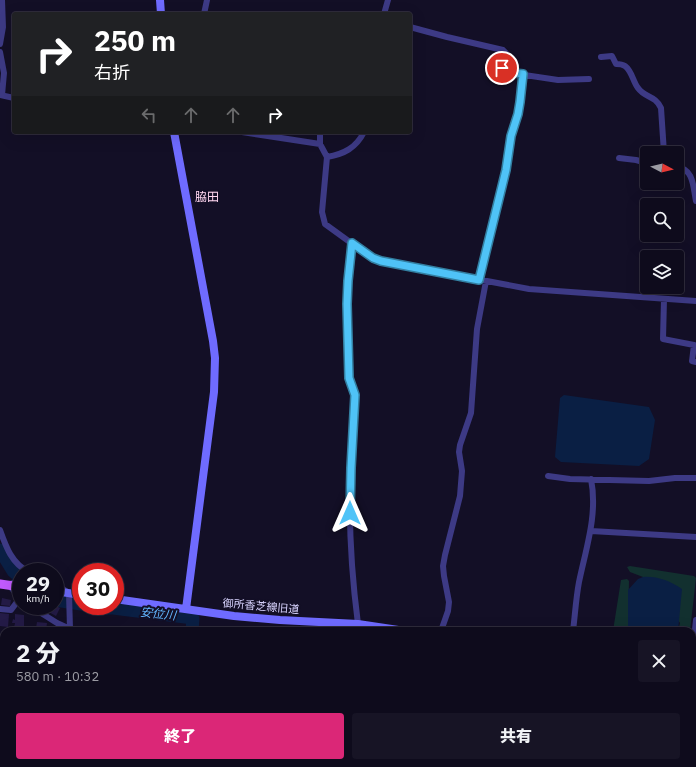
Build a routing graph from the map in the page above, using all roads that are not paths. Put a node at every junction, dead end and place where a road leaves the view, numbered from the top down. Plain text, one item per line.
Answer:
1 (2, 0) edge
2 (160, 0) edge
3 (208, 0) edge
4 (388, 0) edge
5 (161, 12) edge
6 (205, 12) edge
7 (385, 12) edge
8 (412, 28) edge
9 (0, 44) edge
10 (0, 52) edge
11 (601, 57) dead end
12 (523, 74) junction
13 (589, 79) dead end
14 (1, 95) edge
15 (12, 98) edge
16 (174, 134) edge
17 (256, 134) edge
18 (320, 134) edge
19 (363, 134) edge
20 (320, 144) junction
21 (664, 146) edge
22 (327, 157) junction
23 (619, 158) dead end
24 (640, 161) edge
25 (684, 168) edge
26 (696, 201) edge
27 (352, 243) junction
28 (479, 280) junction
29 (486, 281) junction
30 (664, 299) junction
31 (696, 301) edge
32 (696, 362) edge
33 (548, 476) dead end
34 (696, 478) edge
35 (591, 479) junction
36 (0, 530) edge
37 (591, 531) junction
38 (696, 537) edge
39 (16, 563) edge
40 (4, 585) edge
41 (64, 591) edge
42 (12, 592) edge
43 (64, 594) edge
44 (69, 595) junction
45 (124, 600) edge
46 (0, 609) edge
47 (12, 609) edge
48 (186, 609) junction
49 (44, 615) edge
50 (358, 624) junction
51 (64, 627) edge
52 (70, 627) edge
53 (378, 627) edge
54 (442, 627) edge
55 (574, 627) edge

1 - 9 street
2 - 5 street
3 - 6 street
4 - 7 street
8 - 12 street
10 - 14 street
11 - 21 street
12 - 13 street
12 - 28 street
14 - 15 street
16 - 48 street
17 - 20 street
18 - 20 street
19 - 22 street
20 - 22 street
22 - 27 street
23 - 24 street
25 - 26 street
27 - 28 street
27 - 50 street
28 - 29 street
29 - 30 street
29 - 54 street
30 - 31 street
30 - 32 street
33 - 35 street
34 - 35 street
35 - 37 street
36 - 39 street
37 - 38 street
37 - 55 street
40 - 42 street
41 - 44 street
43 - 44 street
44 - 52 street
45 - 48 street, 御所香芝線旧道
46 - 47 street
48 - 50 street, 御所香芝線旧道
49 - 51 street
50 - 53 street, 御所香芝線旧道

